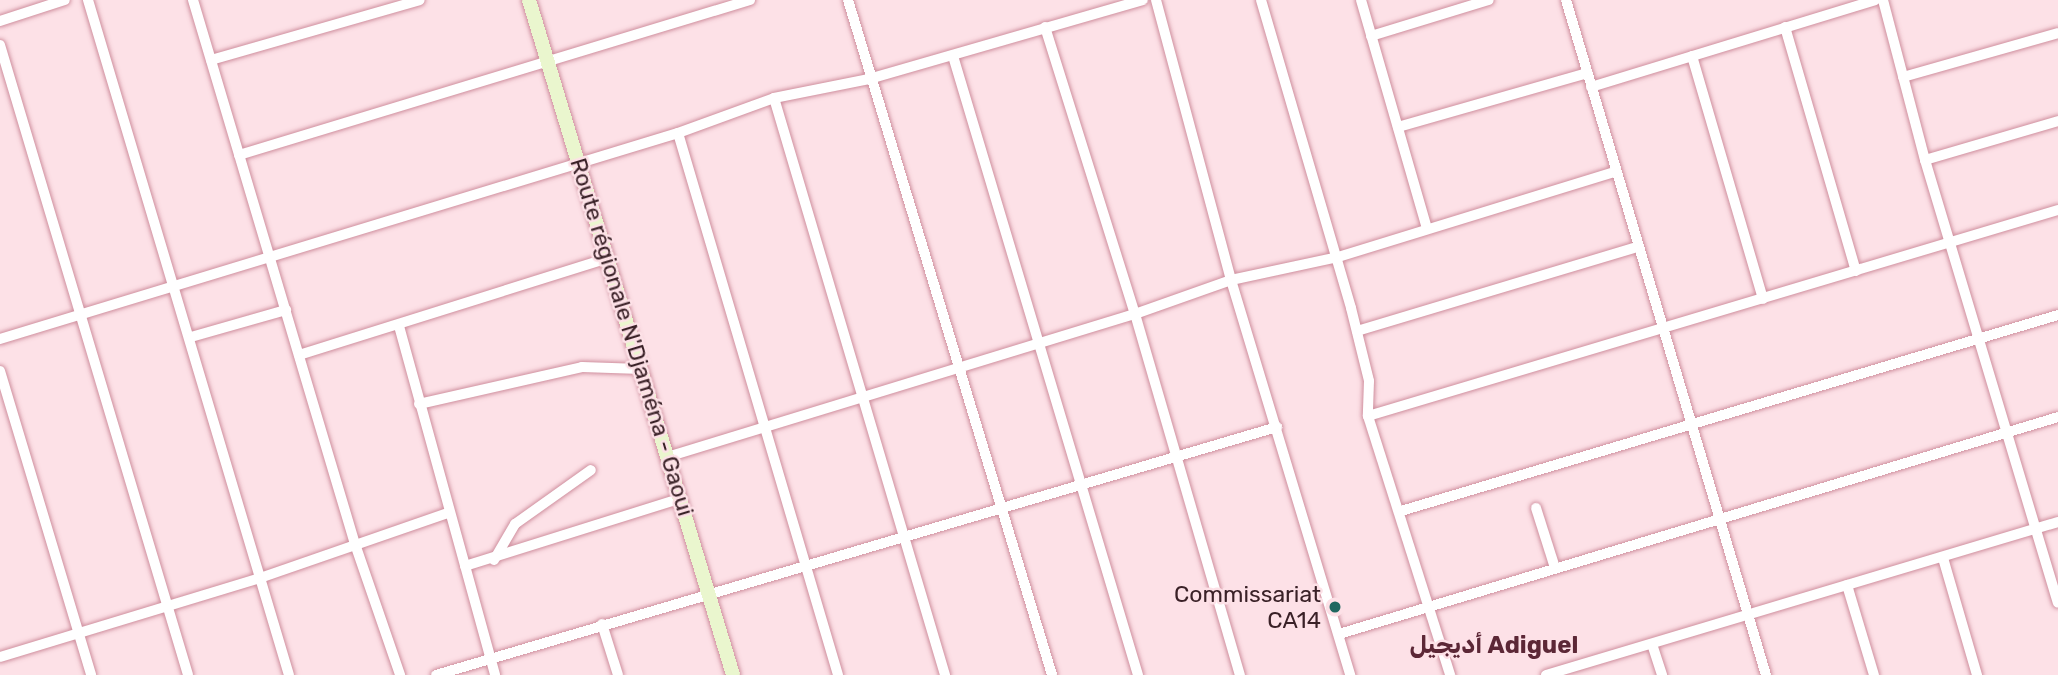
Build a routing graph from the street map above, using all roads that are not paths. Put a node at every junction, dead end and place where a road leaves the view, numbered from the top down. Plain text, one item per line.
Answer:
1 (65, 0) edge
2 (88, 0) edge
3 (192, 0) edge
4 (420, 0) edge
5 (529, 0) edge
6 (750, 0) edge
7 (848, 0) edge
8 (1141, 0) edge
9 (1156, 0) edge
10 (1261, 0) edge
11 (1361, 0) edge
12 (1489, 0) edge
13 (1566, 0) edge
14 (1875, 0) edge
15 (1883, 0) edge
16 (0, 21) edge
17 (1045, 27) junction
18 (1785, 27) junction
19 (2058, 33) edge
20 (1371, 36) junction
21 (0, 45) edge
22 (953, 56) junction
23 (1692, 56) junction
24 (211, 60) junction
25 (548, 61) junction
26 (1587, 73) junction
27 (1903, 77) junction
28 (869, 79) junction
29 (1591, 87) junction
30 (774, 98) junction
31 (2058, 121) edge
32 (1398, 127) junction
33 (678, 133) junction
34 (239, 155) junction
35 (1925, 160) junction
36 (579, 162) junction
37 (1615, 172) junction
38 (2058, 210) edge
39 (1427, 229) junction
40 (1951, 242) junction
41 (1637, 247) junction
42 (1338, 257) junction
43 (270, 258) junction
44 (609, 258) junction
45 (1856, 271) junction
46 (1231, 280) junction
47 (175, 286) junction
48 (1763, 299) junction
49 (286, 310) junction
50 (82, 314) junction
51 (1135, 314) junction
52 (2058, 315) edge
53 (399, 326) junction
54 (1662, 330) junction
55 (1357, 331) junction
56 (1978, 336) junction
57 (191, 337) junction
58 (0, 339) edge
59 (1038, 343) junction
60 (299, 355) junction
61 (960, 368) junction
62 (641, 369) junction
63 (0, 371) edge
64 (860, 397) junction
65 (419, 404) junction
66 (1368, 416) junction
67 (2058, 417) edge
68 (1692, 425) junction
69 (1277, 427) junction
70 (764, 428) junction
71 (2006, 432) junction
72 (1176, 454) junction
73 (667, 457) junction
74 (591, 470) dead end
75 (1080, 483) junction
76 (680, 499) junction
77 (1002, 506) junction
78 (1535, 508) dead end
79 (1401, 511) junction
80 (447, 513) junction
81 (1719, 516) junction
82 (2058, 522) edge
83 (2034, 529) junction
84 (903, 537) junction
85 (355, 544) junction
86 (1943, 558) junction
87 (494, 560) junction
88 (465, 566) junction
89 (806, 567) junction
90 (1555, 568) junction
91 (260, 578) junction
92 (1847, 585) junction
93 (709, 593) junction
94 (2058, 602) edge
95 (170, 607) junction
96 (1431, 607) junction
97 (1748, 615) junction
98 (602, 624) junction
99 (79, 634) junction
100 (1339, 634) junction
101 (1652, 644) junction
102 (0, 657) edge
103 (490, 658) junction
104 (1553, 674) edge
105 (91, 675) edge
106 (188, 675) edge
107 (289, 675) edge
108 (400, 675) edge
109 (436, 675) edge
110 (495, 675) edge
111 (618, 675) edge
112 (733, 675) edge
113 (838, 675) edge
114 (945, 675) edge
115 (1052, 675) edge
116 (1138, 675) edge
117 (1240, 675) edge
118 (1350, 675) edge
119 (1450, 675) edge
120 (1662, 675) edge
121 (1766, 675) edge
122 (1874, 675) edge
123 (1978, 675) edge

1 - 16 street
2 - 47 street
3 - 24 street
4 - 24 street
5 - 25 street, Route régionale N'Djaména - Gaoui
6 - 25 street
7 - 28 street
8 - 17 street
9 - 46 street
10 - 42 street
11 - 20 street
12 - 20 street
13 - 26 street
14 - 18 street
15 - 27 street
17 - 22 street
17 - 51 street
18 - 23 street
18 - 45 street
19 - 27 street
20 - 32 street
21 - 50 street
22 - 28 street
22 - 59 street
23 - 29 street
23 - 48 street
24 - 34 street
25 - 34 street
25 - 36 street, Route régionale N'Djaména - Gaoui
26 - 29 street
26 - 32 street
27 - 35 street
28 - 30 street
28 - 61 street
29 - 37 street
30 - 33 street
30 - 64 street
31 - 35 street
32 - 39 street
33 - 36 street
33 - 70 street
34 - 43 street
35 - 40 street
36 - 43 street
36 - 44 street, Route régionale N'Djaména - Gaoui
37 - 39 street
37 - 41 street
38 - 40 street
39 - 42 street
40 - 45 street
40 - 56 street
41 - 54 street
41 - 55 street
42 - 46 street
42 - 55 street
43 - 47 street
43 - 49 street
44 - 53 street
44 - 62 street, Route régionale N'Djaména - Gaoui
45 - 48 street
46 - 51 street
46 - 69 street
47 - 50 street
47 - 57 street
48 - 54 street
49 - 57 street
49 - 60 street
50 - 58 street
50 - 95 street
51 - 59 street
51 - 72 street
52 - 56 street
53 - 60 street
53 - 65 street
54 - 66 street
54 - 68 street
55 - 66 street
56 - 68 street
56 - 71 street
57 - 91 street
59 - 61 street
59 - 75 street
60 - 85 street
61 - 64 street
61 - 77 street
62 - 65 street
62 - 73 street, Route régionale N'Djaména - Gaoui
63 - 99 street
64 - 70 street
64 - 84 street
65 - 80 street
66 - 79 street
67 - 71 street
68 - 79 street
68 - 81 street
69 - 72 street
69 - 100 street
70 - 73 street
70 - 89 street
71 - 81 street
71 - 83 street
72 - 75 street
72 - 117 street
73 - 76 street, Route régionale N'Djaména - Gaoui
74 - 87 street
75 - 77 street
75 - 116 street
76 - 87 street
76 - 93 street, Route régionale N'Djaména - Gaoui
77 - 84 street
77 - 115 street
78 - 90 street
79 - 96 street
80 - 85 street
80 - 88 street
81 - 90 street
81 - 97 street
82 - 83 street
83 - 86 street
83 - 94 street
84 - 89 street
84 - 114 street
85 - 91 street
85 - 108 street
86 - 92 street
86 - 123 street
87 - 88 street
88 - 103 street
89 - 93 street
89 - 113 street
90 - 96 street
91 - 95 street
91 - 107 street
92 - 97 street
92 - 122 street
93 - 98 street
93 - 112 street, Route régionale N'Djaména - Gaoui
95 - 99 street
95 - 106 street
96 - 100 street
96 - 119 street
97 - 101 street
97 - 121 street
98 - 103 street
98 - 111 street
99 - 102 street
99 - 105 street
100 - 118 street
101 - 104 street
101 - 120 street
103 - 109 street
103 - 110 street

